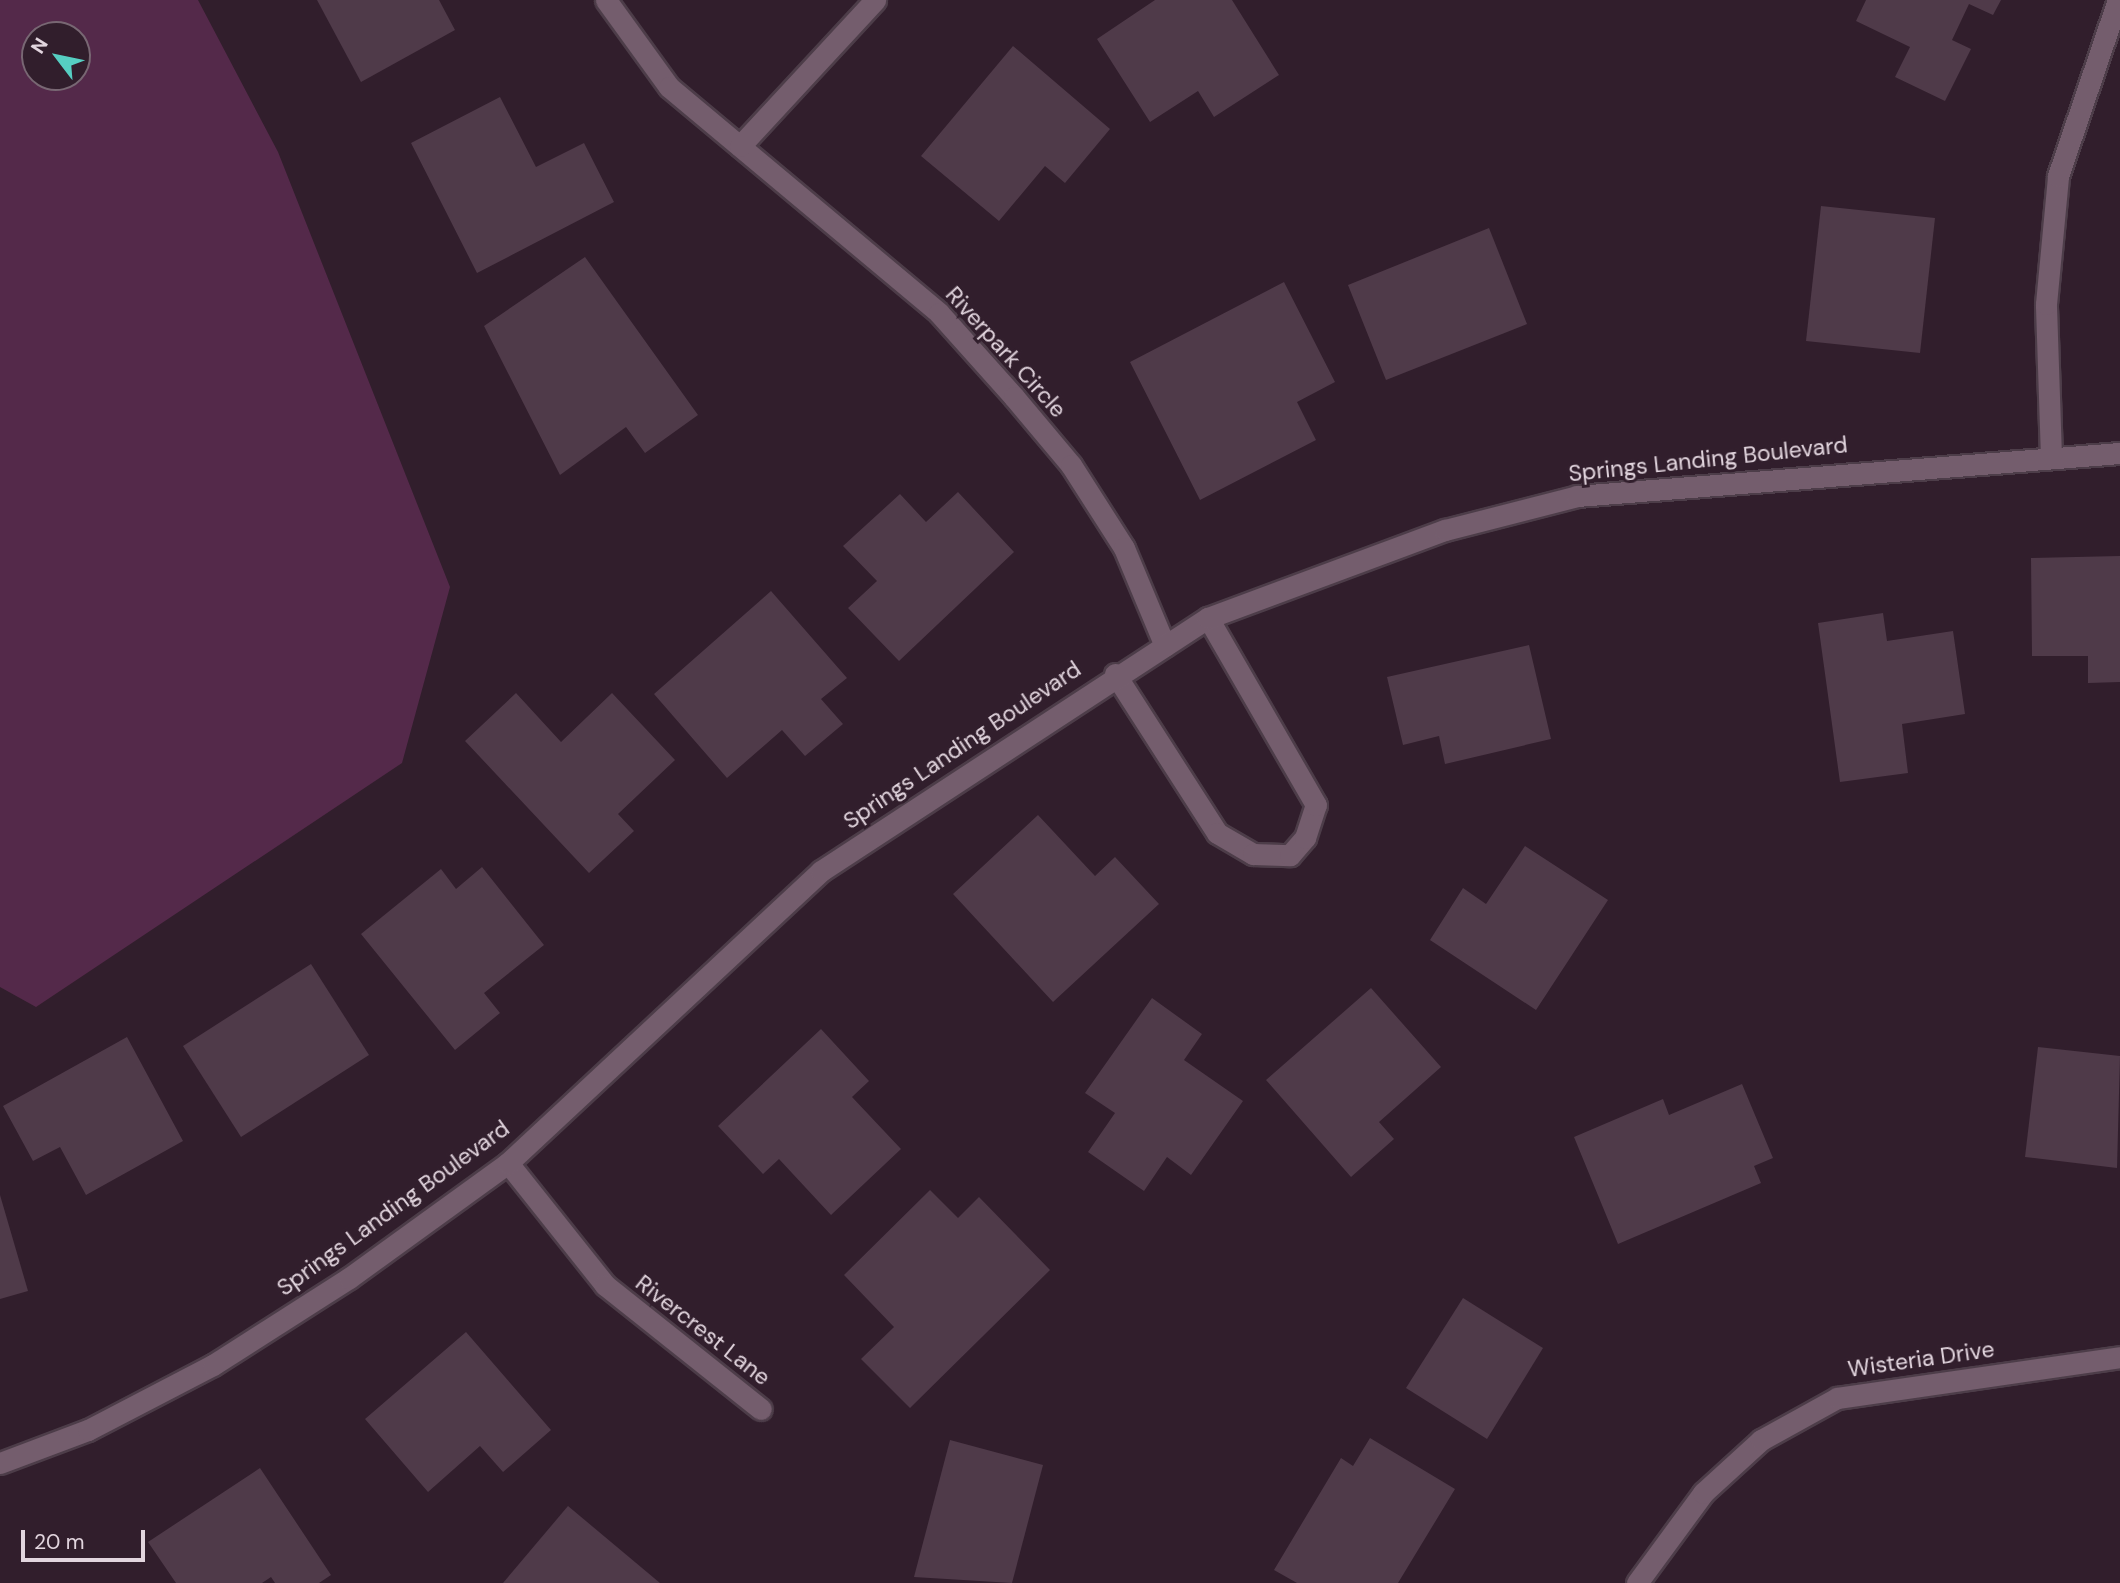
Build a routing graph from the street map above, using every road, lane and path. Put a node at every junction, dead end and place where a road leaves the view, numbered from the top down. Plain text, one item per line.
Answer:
1 (606, 0) edge
2 (875, 0) edge
3 (2118, 0) edge
4 (740, 146) junction
5 (2120, 453) edge
6 (2051, 457) junction
7 (1208, 618) junction
8 (1165, 646) junction
9 (1115, 674) junction
10 (508, 1163) junction
11 (2120, 1357) edge
12 (761, 1409) dead end
13 (0, 1463) edge
14 (1637, 1583) edge

1 - 4 street, Riverpark Circle
2 - 4 street
3 - 6 street
4 - 8 street, Riverpark Circle
5 - 6 street, Springs Landing Boulevard
6 - 7 street, Springs Landing Boulevard
7 - 8 street, Springs Landing Boulevard
7 - 9 street
8 - 9 street, Springs Landing Boulevard
9 - 10 street, Springs Landing Boulevard
10 - 12 street, Rivercrest Lane
10 - 13 street, Springs Landing Boulevard
11 - 14 street, Wisteria Drive

